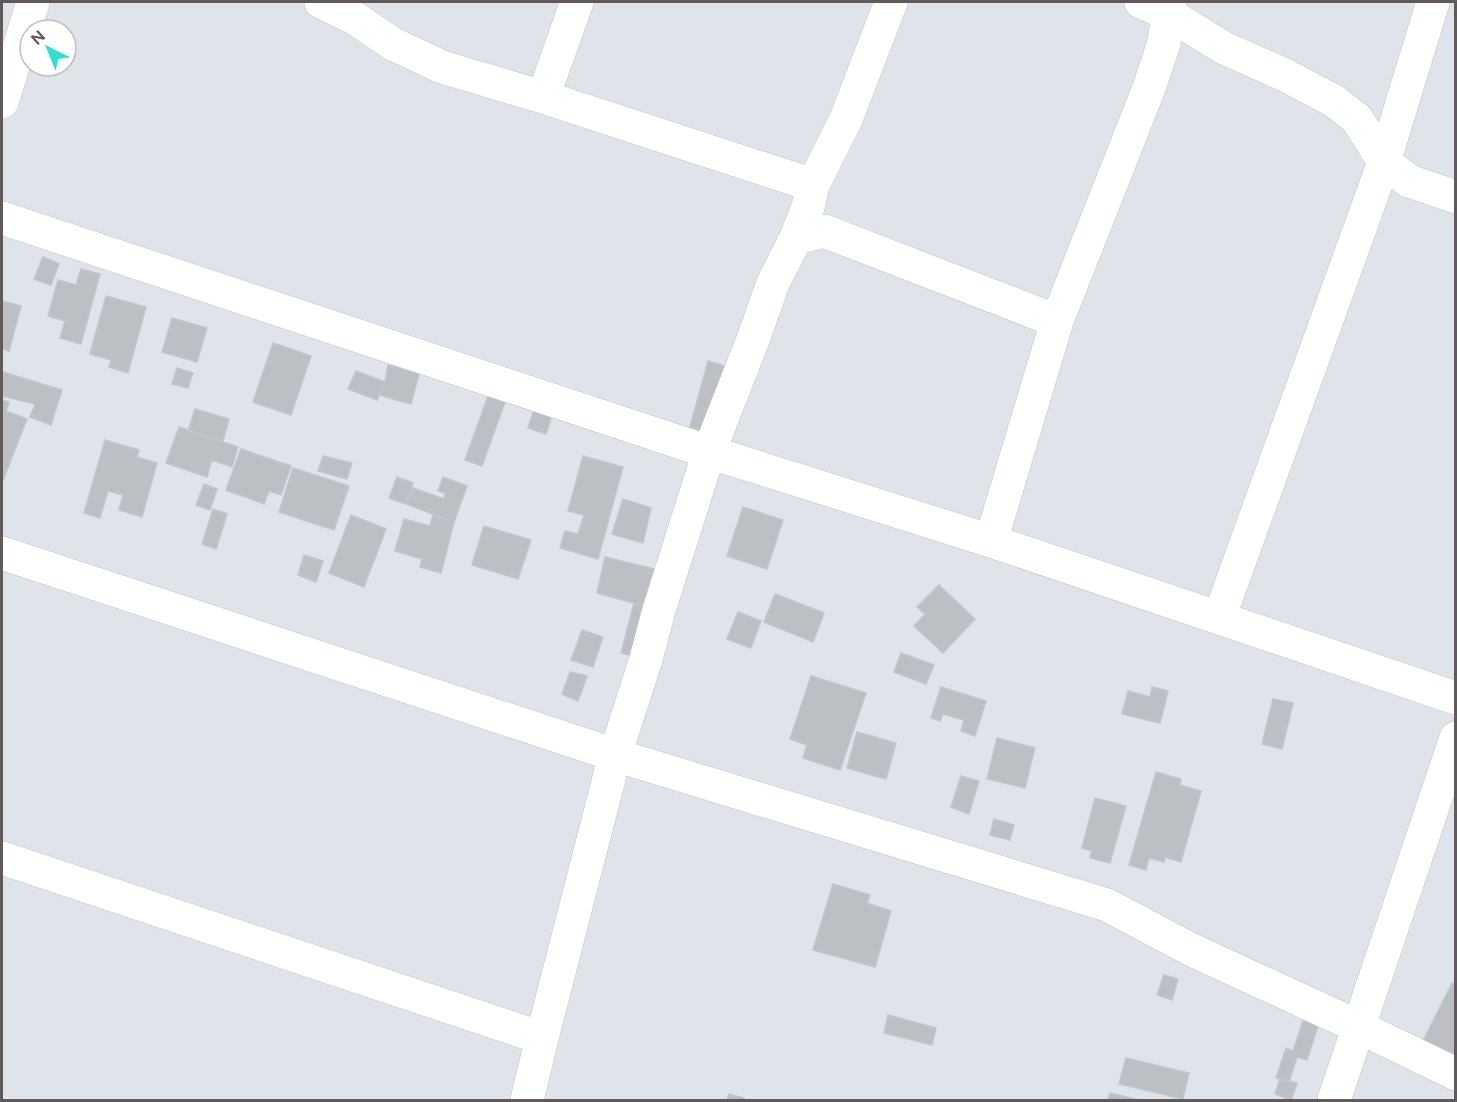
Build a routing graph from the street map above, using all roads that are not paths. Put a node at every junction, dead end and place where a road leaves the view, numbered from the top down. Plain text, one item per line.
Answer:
1 (33, 2) edge
2 (321, 2) edge
3 (577, 2) edge
4 (891, 2) edge
5 (1433, 2) edge
6 (1159, 5) edge
7 (543, 97) junction
8 (2, 102) edge
9 (1384, 162) junction
10 (1455, 197) edge
11 (810, 215) junction
12 (2, 218) edge
13 (1057, 321) junction
14 (709, 452) junction
15 (991, 542) junction
16 (2, 553) edge
17 (1219, 618) junction
18 (1455, 698) edge
19 (1455, 738) edge
20 (615, 755) junction
21 (2, 858) edge
22 (1359, 1027) junction
23 (542, 1038) junction
24 (1455, 1074) edge
25 (527, 1101) edge
26 (1334, 1101) edge

1 - 8 street
2 - 7 street
3 - 7 street
4 - 11 street
5 - 9 street
6 - 9 street
6 - 13 street
7 - 11 street
9 - 10 street
9 - 17 street
11 - 13 street
11 - 14 street
12 - 14 street
13 - 15 street
14 - 15 street
14 - 20 street
15 - 17 street
16 - 20 street
17 - 18 street
19 - 22 street
20 - 22 street
20 - 23 street
21 - 23 street
22 - 24 street
22 - 26 street
23 - 25 street

